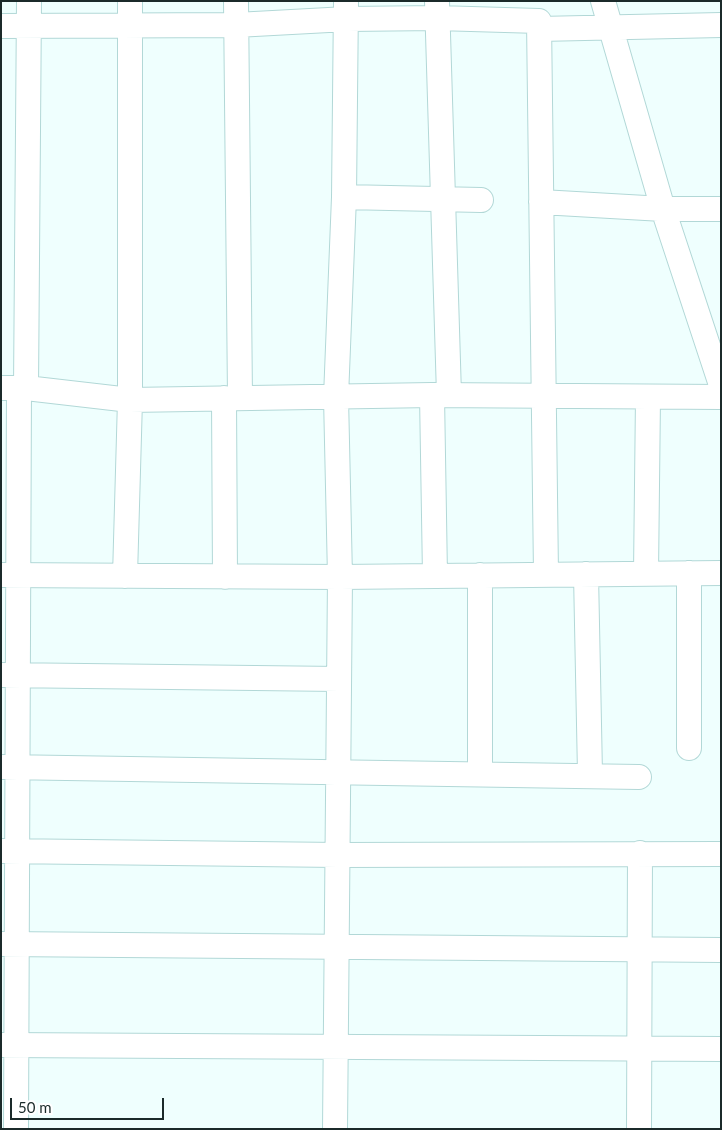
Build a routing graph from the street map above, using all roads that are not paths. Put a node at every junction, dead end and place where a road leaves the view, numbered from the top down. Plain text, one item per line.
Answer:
1 (29, 1) edge
2 (130, 1) edge
3 (236, 1) edge
4 (603, 1) edge
5 (346, 10) edge
6 (437, 10) edge
7 (236, 25) junction
8 (721, 25) edge
9 (1, 26) edge
10 (28, 26) junction
11 (131, 26) junction
12 (611, 28) junction
13 (539, 29) junction
14 (344, 198) junction
15 (442, 199) junction
16 (481, 200) dead end
17 (540, 202) junction
18 (663, 209) junction
19 (721, 209) edge
20 (721, 385) edge
21 (15, 388) edge
22 (440, 395) junction
23 (542, 395) junction
24 (336, 397) junction
25 (648, 397) junction
26 (721, 397) edge
27 (232, 398) junction
28 (130, 400) junction
29 (689, 572) junction
30 (646, 573) junction
31 (721, 573) edge
32 (546, 574) junction
33 (586, 574) junction
34 (480, 575) junction
35 (10, 576) edge
36 (124, 576) junction
37 (435, 576) junction
38 (225, 577) junction
39 (340, 577) junction
40 (10, 675) edge
41 (339, 679) junction
42 (690, 748) dead end
43 (9, 767) edge
44 (338, 771) junction
45 (480, 773) junction
46 (590, 774) junction
47 (639, 777) dead end
48 (9, 851) edge
49 (640, 853) junction
50 (721, 854) edge
51 (338, 855) junction
52 (9, 944) edge
53 (337, 946) junction
54 (640, 949) junction
55 (721, 950) edge
56 (9, 1045) edge
57 (336, 1048) junction
58 (721, 1049) edge
59 (640, 1050) junction
60 (16, 1129) edge
61 (335, 1129) edge
62 (639, 1129) edge

1 - 10 street
2 - 11 street
3 - 7 street
4 - 12 street
5 - 6 street
5 - 7 street
5 - 14 street
6 - 13 street
6 - 15 street
7 - 11 street
7 - 27 street
8 - 12 street
9 - 10 street
10 - 11 street
10 - 21 street
11 - 28 street
12 - 13 street
12 - 18 street
13 - 17 street
14 - 15 street
14 - 24 street
15 - 16 street
15 - 22 street
17 - 18 street
17 - 23 street
18 - 19 street
18 - 20 street
21 - 28 street
21 - 35 street
22 - 23 street
22 - 24 street
22 - 37 street
23 - 25 street
23 - 32 street
24 - 27 street
24 - 39 street
25 - 26 street
25 - 30 street
27 - 28 street
27 - 38 street
28 - 36 street
29 - 30 street
29 - 31 street
29 - 42 street
30 - 33 street
32 - 33 street
32 - 34 street
33 - 46 street
34 - 37 street
34 - 45 street
35 - 36 street
35 - 40 street
36 - 38 street
37 - 39 street
38 - 39 street
39 - 41 street
40 - 41 street
40 - 43 street
41 - 44 street
43 - 44 street
43 - 48 street
44 - 45 street
44 - 51 street
45 - 46 street
46 - 47 street
48 - 51 street
48 - 52 street
49 - 50 street
49 - 51 street
49 - 54 street
51 - 53 street
52 - 53 street
52 - 56 street
53 - 54 street
53 - 57 street
54 - 55 street
54 - 59 street
56 - 57 street
56 - 60 street
57 - 59 street
57 - 61 street
58 - 59 street
59 - 62 street

